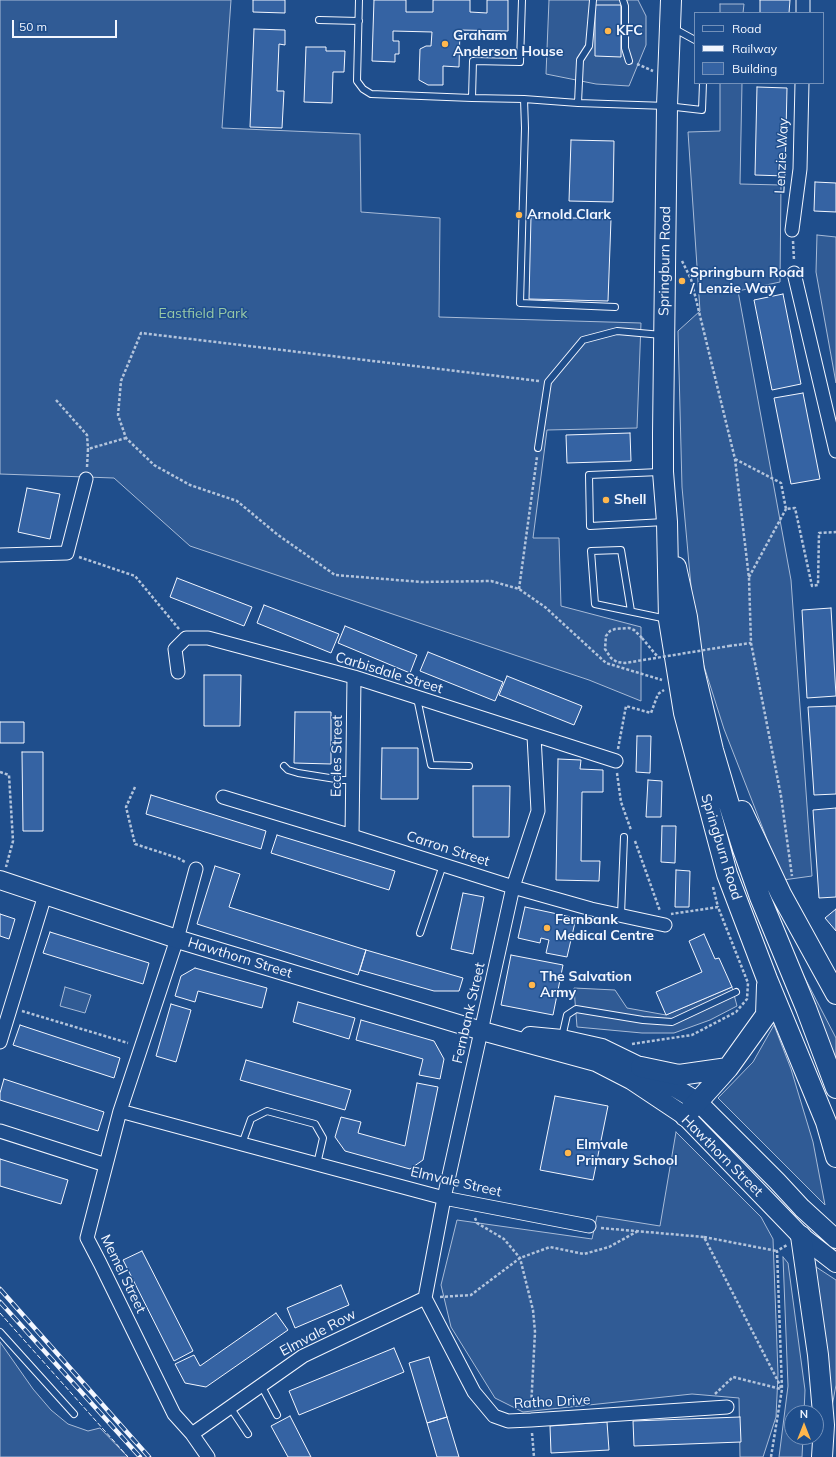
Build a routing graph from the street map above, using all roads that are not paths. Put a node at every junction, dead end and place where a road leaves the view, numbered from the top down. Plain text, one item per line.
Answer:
1 (359, 0) edge
2 (522, 0) edge
3 (593, 0) edge
4 (623, 0) edge
5 (671, 0) edge
6 (803, 0) edge
7 (803, 12) edge
8 (319, 20) dead end
9 (359, 21) junction
10 (670, 26) junction
11 (694, 39) edge
12 (629, 61) road end
13 (702, 84) edge
14 (802, 84) edge
15 (472, 98) junction
16 (524, 99) junction
17 (578, 103) junction
18 (667, 106) junction
19 (792, 230) road end
20 (794, 273) road end
21 (615, 307) dead end
22 (664, 335) junction
23 (538, 448) road end
24 (836, 451) edge
25 (663, 472) junction
26 (86, 480) road end
27 (667, 522) junction
28 (0, 556) edge
29 (631, 611) junction
30 (669, 620) junction
31 (178, 672) dead end
32 (354, 677) junction
33 (417, 698) junction
34 (534, 736) junction
35 (713, 750) junction
36 (616, 761) road end
37 (284, 766) dead end
38 (469, 766) dead end
39 (352, 780) junction
40 (223, 797) dead end
41 (352, 836) junction
42 (624, 837) dead end
43 (443, 865) junction
44 (196, 869) road end
45 (1, 881) edge
46 (514, 887) junction
47 (45, 895) junction
48 (621, 915) junction
49 (663, 920) road end
50 (420, 933) dead end
51 (177, 938) junction
52 (767, 979) junction
53 (736, 992) dead end
54 (836, 994) edge
55 (482, 1031) junction
56 (0, 1042) edge
57 (561, 1046) junction
58 (641, 1067) junction
59 (728, 1068) junction
60 (836, 1088) edge
61 (691, 1109) junction
62 (120, 1111) junction
63 (0, 1131) edge
64 (242, 1144) junction
65 (836, 1157) edge
66 (317, 1164) junction
67 (106, 1165) junction
68 (444, 1198) junction
69 (589, 1226) road end
70 (826, 1231) edge
71 (808, 1242) junction
72 (836, 1263) edge
73 (425, 1298) junction
74 (0, 1332) edge
75 (261, 1385) junction
76 (230, 1407) junction
77 (727, 1407) dead end
78 (74, 1414) dead end
79 (277, 1416) dead end
80 (192, 1434) junction
81 (248, 1434) dead end
82 (208, 1457) edge
83 (822, 1457) edge

1 - 9 lane
2 - 15 lane
3 - 17 lane
4 - 12 lane
5 - 10 main road, Springburn Road
6 - 7 street
8 - 9 lane
9 - 15 lane
10 - 11 lane
10 - 18 main road, Springburn Road
13 - 18 lane
14 - 19 street, Lenzie Way
15 - 16 lane
16 - 17 lane
16 - 21 lane
17 - 18 lane
18 - 22 main road, Springburn Road
20 - 24 street
22 - 23 lane
22 - 25 main road, Springburn Road
25 - 27 main road, Springburn Road
25 - 27 lane
26 - 28 street
27 - 30 main road, Springburn Road
27 - 35 main road, Springburn Road
29 - 29 lane
29 - 30 lane
30 - 52 main road, Springburn Road
31 - 32 street, Carbisdale Street
32 - 33 street, Carbisdale Street
32 - 39 street, Eccles Street
33 - 34 street, Carbisdale Street
33 - 38 lane
34 - 36 street, Carbisdale Street
34 - 46 street, Fernbank Street
35 - 54 main road
35 - 60 main road, Springburn Road
37 - 39 lane
39 - 41 street, Eccles Street
40 - 41 street, Carron Street
41 - 43 street, Carron Street
42 - 48 lane
43 - 46 street, Carron Street
43 - 50 lane
44 - 51 street, Memel Street
45 - 47 main road, Hawthorn Street
46 - 48 street, Carron Street
46 - 55 street, Fernbank Street
47 - 51 main road, Hawthorn Street
47 - 56 street
48 - 49 street, Carron Street
51 - 55 main road, Hawthorn Street
51 - 62 street, Memel Street
52 - 59 main road
52 - 65 main road, Springburn Road
53 - 57 lane
55 - 57 main road, Hawthorn Street
55 - 68 street, Fernbank Street
57 - 58 main road, Hawthorn Street
57 - 61 main road, Hawthorn Street
58 - 59 main road
58 - 61 main road, Hawthorn Street
59 - 61 main road
61 - 70 main road, Hawthorn Street
61 - 71 main road, Hawthorn Street
62 - 64 street, Elmvale Street
62 - 67 street, Memel Street
63 - 67 street
64 - 66 street, Elmvale Street
64 - 66 lane
66 - 68 street, Elmvale Street
67 - 80 street, Memel Street
68 - 69 street, Elmvale Street
68 - 73 street, Fernbank Street
70 - 71 main road
71 - 72 main road, Hawthorn Street
71 - 83 main road
73 - 75 street, Elmvale Row
73 - 77 street, Ratho Drive
74 - 78 lane
75 - 76 street, Elmvale Row
75 - 79 lane
76 - 80 street, Elmvale Row
76 - 81 lane
80 - 82 street, Memel Street

